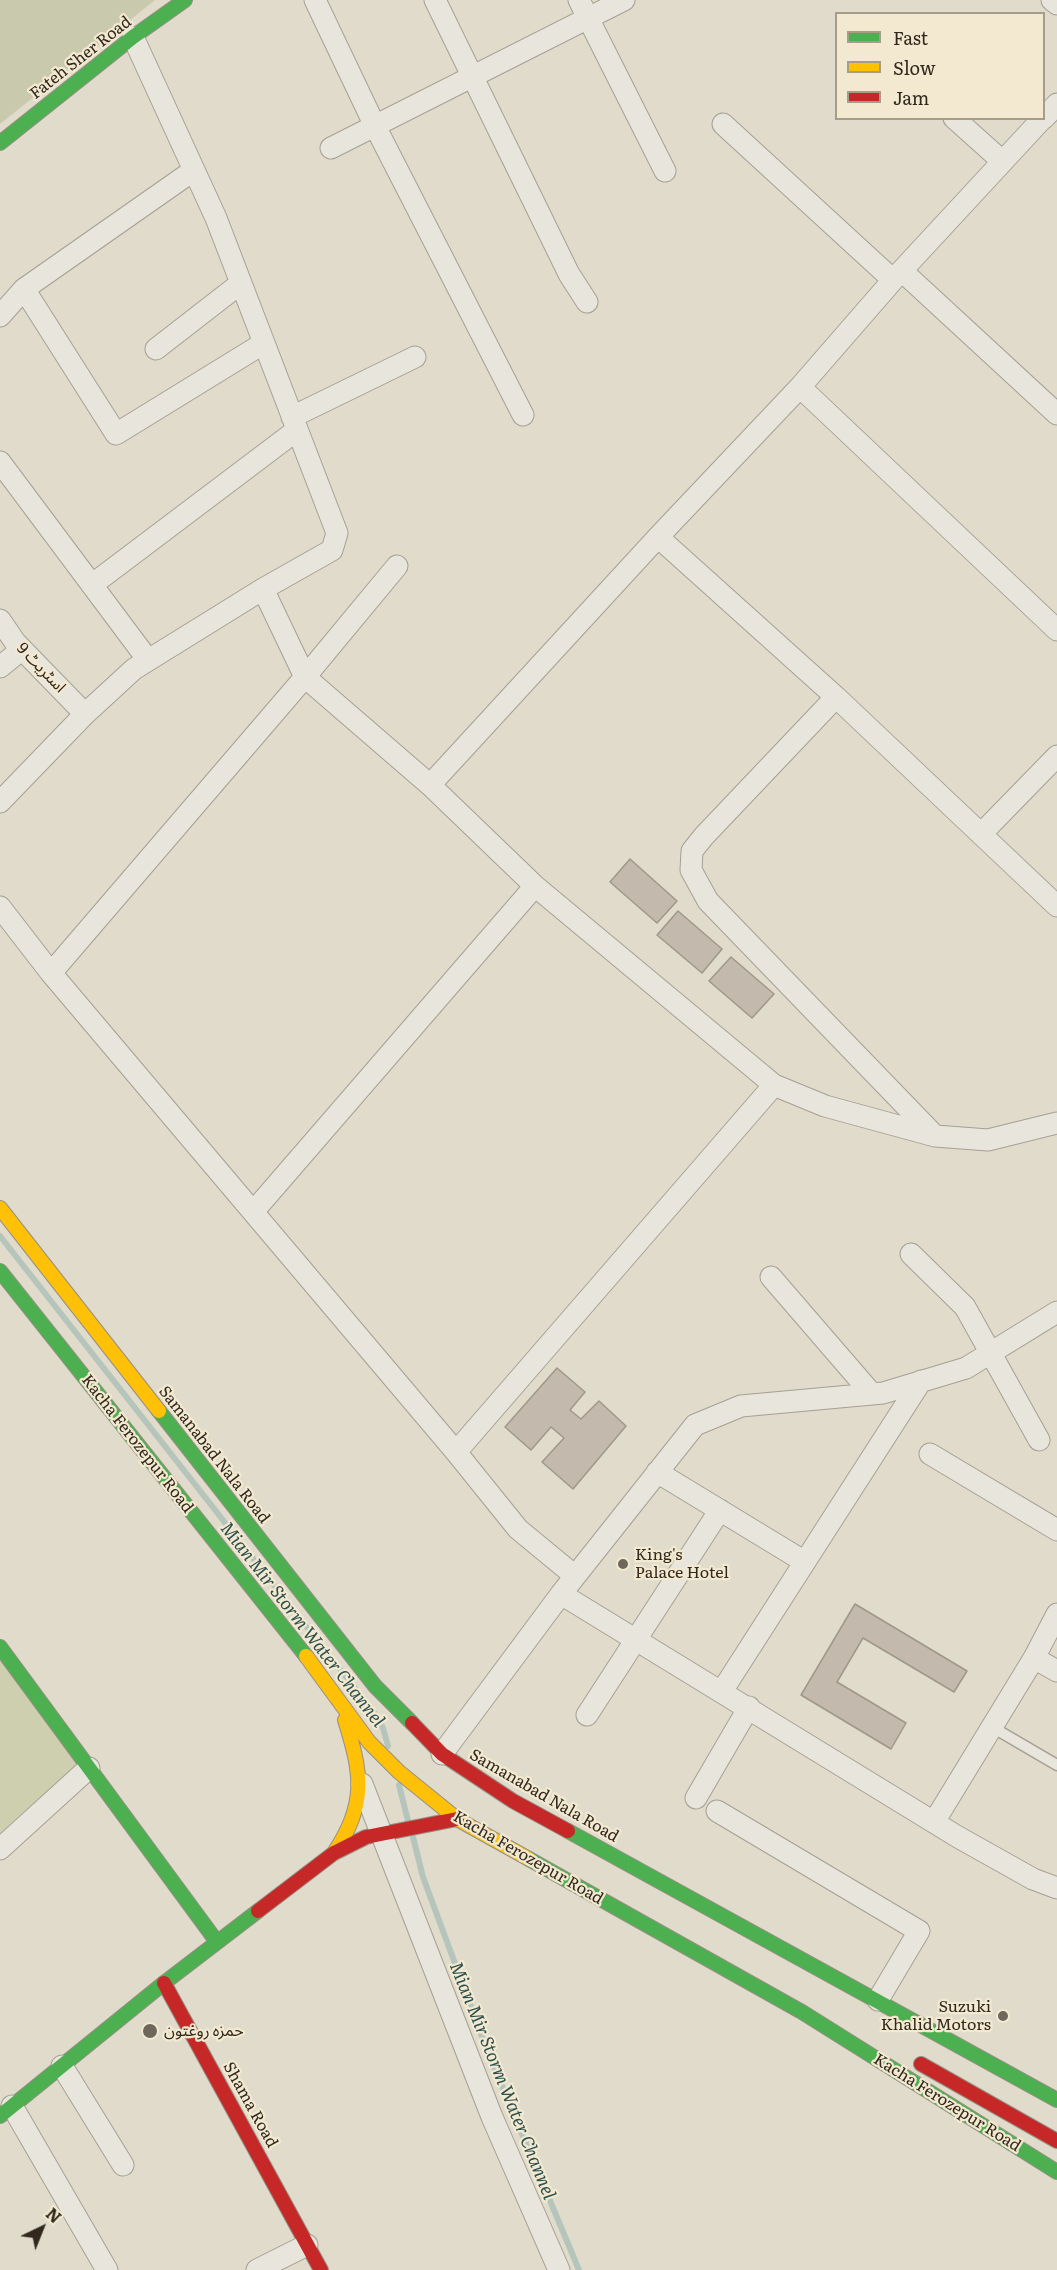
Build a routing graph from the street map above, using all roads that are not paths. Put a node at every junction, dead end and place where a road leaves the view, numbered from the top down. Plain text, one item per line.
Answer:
1 (185, 0) edge
2 (315, 0) edge
3 (435, 0) edge
4 (624, 0) edge
5 (1053, 0) edge
6 (1057, 4) edge
7 (584, 9) edge
8 (133, 37) junction
9 (473, 76) junction
10 (1057, 104) edge
11 (1045, 116) edge
12 (956, 120) edge
13 (1041, 120) edge
14 (723, 124) dead end
15 (375, 126) junction
16 (0, 143) edge
17 (331, 148) dead end
18 (1002, 161) junction
19 (194, 170) junction
20 (665, 171) dead end
21 (898, 276) junction
22 (241, 283) junction
23 (24, 289) junction
24 (587, 302) dead end
25 (0, 316) edge
26 (264, 343) junction
27 (156, 349) dead end
28 (415, 357) dead end
29 (800, 387) junction
30 (1057, 414) edge
31 (523, 415) dead end
32 (295, 423) junction
33 (0, 462) edge
34 (658, 537) junction
35 (397, 566) dead end
36 (93, 584) junction
37 (263, 589) junction
38 (0, 620) edge
39 (1057, 630) edge
40 (22, 649) junction
41 (148, 660) junction
42 (0, 666) edge
43 (305, 677) junction
44 (836, 698) junction
45 (85, 714) junction
46 (1057, 756) edge
47 (430, 785) junction
48 (0, 802) edge
49 (981, 834) junction
50 (535, 886) junction
51 (1057, 906) edge
52 (0, 907) edge
53 (51, 973) junction
54 (774, 1085) junction
55 (1057, 1123) edge
56 (935, 1136) junction
57 (0, 1208) edge
58 (253, 1212) junction
59 (911, 1254) dead end
60 (0, 1271) edge
61 (771, 1277) dead end
62 (1057, 1312) edge
63 (991, 1353) junction
64 (921, 1382) junction
65 (872, 1394) junction
66 (1039, 1440) dead end
67 (456, 1452) junction
68 (930, 1454) dead end
69 (657, 1472) junction
70 (720, 1510) junction
71 (1057, 1530) edge
72 (805, 1562) junction
73 (575, 1576) junction
74 (561, 1594) junction
75 (1057, 1614) edge
76 (637, 1640) junction
77 (0, 1647) edge
78 (1034, 1658) junction
79 (1057, 1671) edge
80 (722, 1691) junction
81 (338, 1698) junction
82 (749, 1707) junction
83 (587, 1715) dead end
84 (992, 1727) junction
85 (442, 1754) junction
86 (1057, 1765) edge
87 (89, 1768) junction
88 (358, 1772) junction
89 (696, 1798) dead end
90 (717, 1811) dead end
91 (457, 1819) junction
92 (934, 1822) junction
93 (380, 1833) junction
94 (0, 1849) edge
95 (334, 1852) junction
96 (1057, 1888) edge
97 (217, 1942) junction
98 (164, 1983) junction
99 (878, 2000) junction
100 (802, 2012) junction
101 (868, 2037) dead end
102 (908, 2057) dead end
103 (62, 2066) junction
104 (1057, 2100) edge
105 (6, 2111) edge
106 (1057, 2141) edge
107 (123, 2165) dead end
108 (1057, 2172) edge
109 (307, 2245) junction
110 (106, 2270) edge
111 (257, 2270) edge
112 (321, 2270) edge
113 (559, 2270) edge

1 - 8 main road, Fateh Sher Road
2 - 15 street
3 - 9 street
4 - 7 street
5 - 6 street
7 - 9 street
7 - 20 street
8 - 16 main road, Fateh Sher Road
8 - 19 street
9 - 15 street
9 - 24 street
10 - 11 street
12 - 18 street
13 - 18 street
14 - 21 street
15 - 17 street
15 - 31 street
18 - 21 street
19 - 22 street
19 - 23 street
21 - 29 street
21 - 30 street
22 - 26 street
22 - 27 street
23 - 25 street
23 - 26 street
26 - 32 street
28 - 32 street
29 - 34 street
29 - 39 street
32 - 36 street
32 - 37 street
33 - 36 street
34 - 44 street
34 - 47 street
35 - 43 street
36 - 41 street
37 - 41 street
37 - 43 street
38 - 40 street, اسٹریٹ 9
40 - 42 street
40 - 45 street, اسٹریٹ 9
41 - 45 street
43 - 47 street
43 - 53 street
44 - 49 street
44 - 56 street
45 - 48 street
46 - 49 street
47 - 50 street
49 - 51 street
50 - 54 street
50 - 58 street
52 - 53 street
53 - 58 street
54 - 56 street
54 - 67 street
55 - 56 street
57 - 85 main road, Samanabad Nala Road
58 - 67 street
59 - 63 street
60 - 81 main road, Kacha Ferozepur Road
61 - 65 street
62 - 63 street
63 - 64 street
63 - 66 street
64 - 65 street
64 - 72 street
65 - 69 street
67 - 73 street
68 - 71 street
69 - 70 street
69 - 73 street
70 - 72 street
70 - 76 street
72 - 80 street
73 - 74 street
74 - 76 street
74 - 85 street
75 - 78 street
76 - 80 street
76 - 83 street
77 - 87 main road
78 - 79 street
78 - 84 street
80 - 82 street
81 - 88 main road
81 - 91 main road, Kacha Ferozepur Road
82 - 89 street
82 - 92 street
84 - 86 lane
84 - 92 street
85 - 99 main road, Samanabad Nala Road
87 - 94 street
87 - 97 main road
88 - 93 street
88 - 95 main road
90 - 99 street
91 - 93 main road
91 - 100 main road, Kacha Ferozepur Road
92 - 96 street
93 - 95 main road
93 - 113 street
95 - 97 main road
97 - 98 main road
98 - 103 main road
98 - 109 main road, Shama Road
99 - 104 main road, Samanabad Nala Road
100 - 101 main road
100 - 108 main road, Kacha Ferozepur Road
102 - 106 main road
103 - 105 main road
103 - 107 street
105 - 110 street
109 - 111 street
109 - 112 main road, Shama Road

